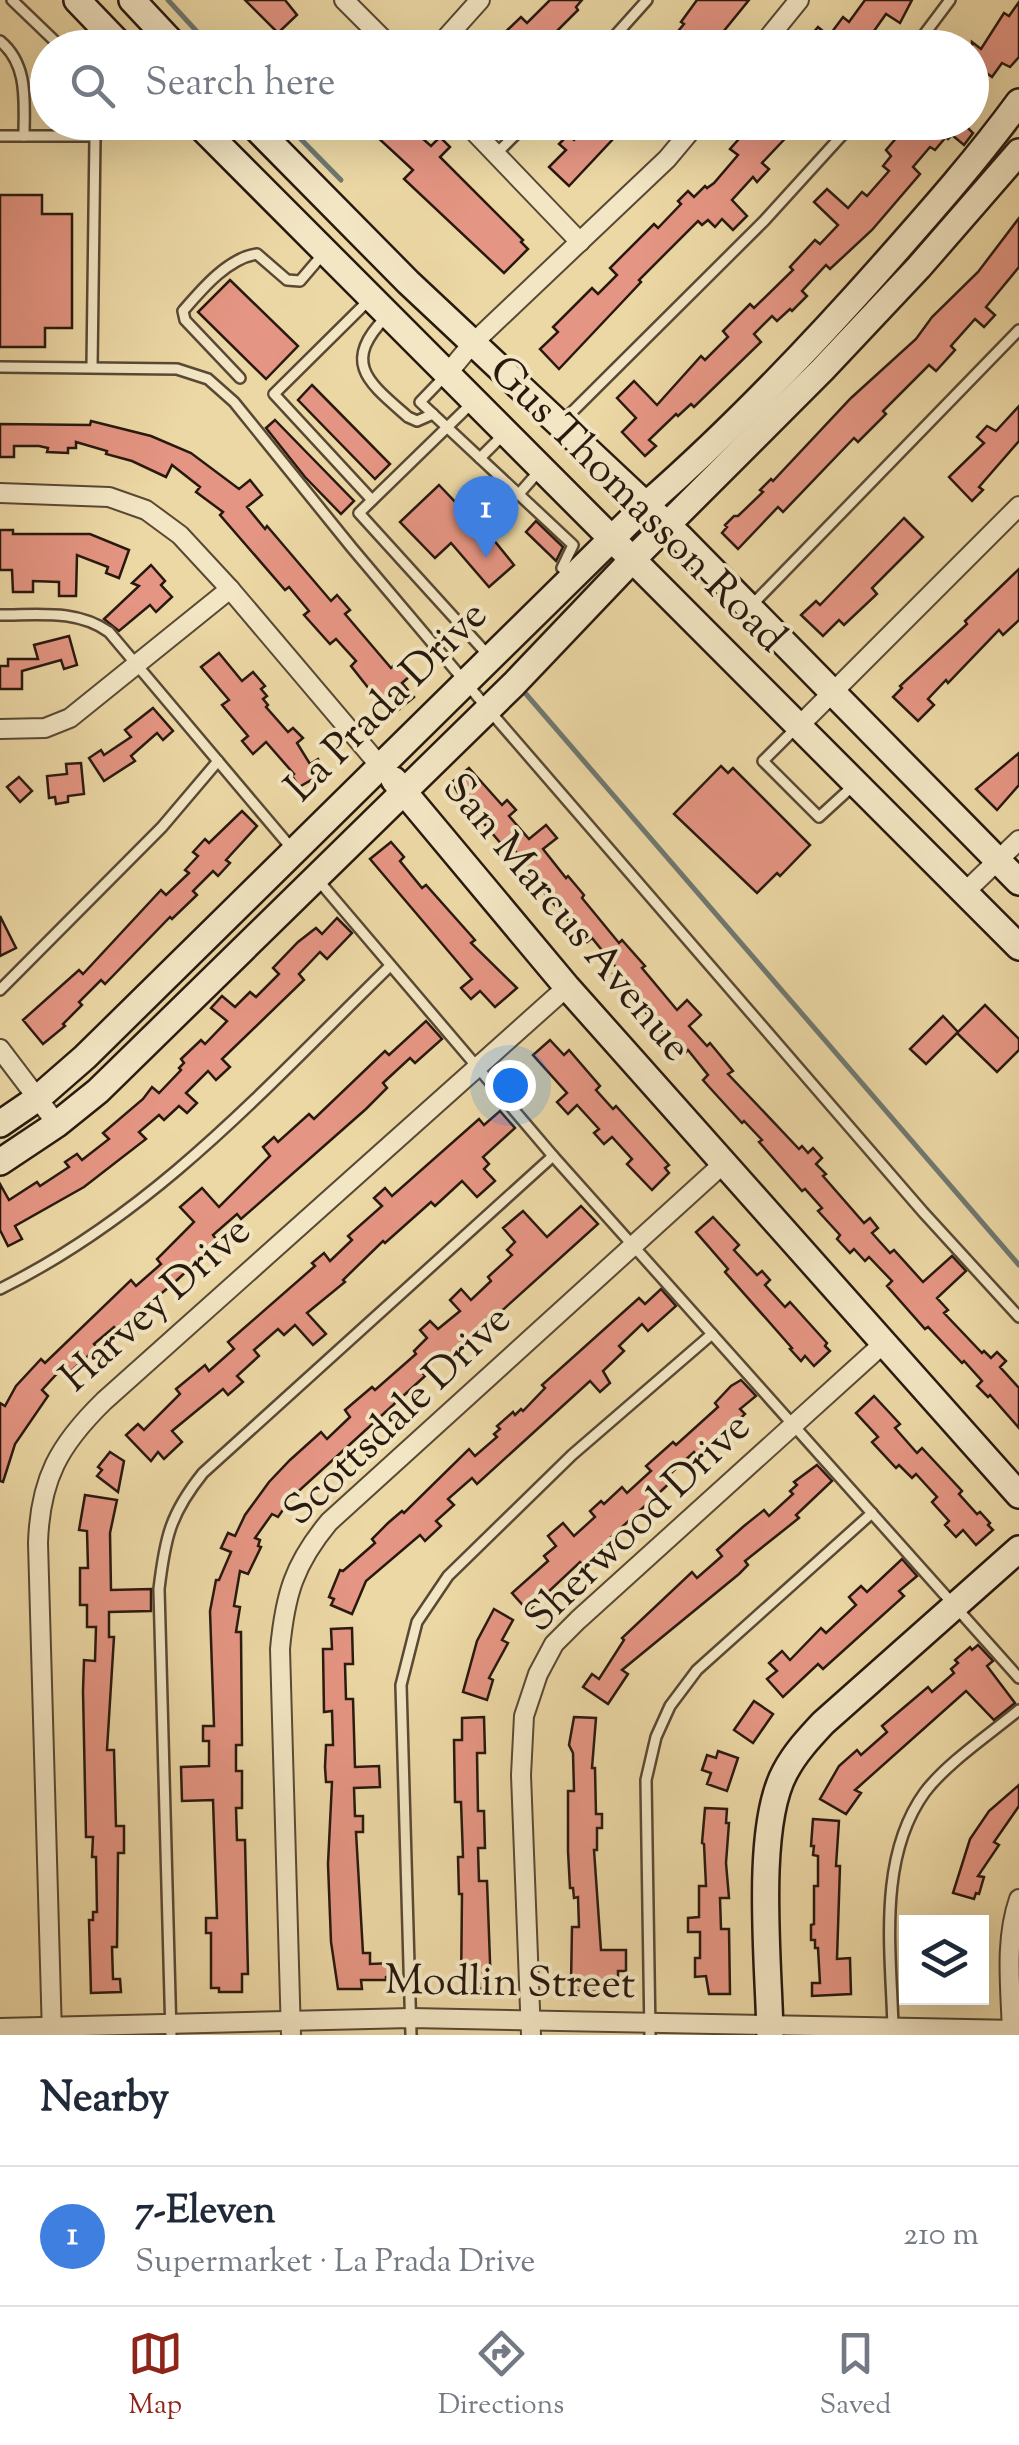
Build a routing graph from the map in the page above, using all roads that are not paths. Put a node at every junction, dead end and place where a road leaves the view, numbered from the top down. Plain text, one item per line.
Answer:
1 (12, 0) edge
2 (77, 0) edge
3 (132, 0) edge
4 (344, 0) edge
5 (480, 0) edge
6 (647, 0) edge
7 (799, 0) edge
8 (950, 0) edge
9 (43, 30) edge
10 (106, 30) edge
11 (160, 30) edge
12 (374, 30) edge
13 (453, 30) edge
14 (620, 30) edge
15 (775, 30) edge
16 (928, 30) edge
17 (0, 42) edge
18 (1019, 102) edge
19 (0, 136) edge
20 (24, 136) junction
21 (30, 136) edge
22 (94, 140) edge
23 (214, 140) edge
24 (268, 140) edge
25 (482, 140) edge
26 (510, 140) edge
27 (683, 140) edge
28 (838, 140) edge
29 (1019, 152) edge
30 (496, 154) junction
31 (580, 242) junction
32 (324, 252) junction
33 (379, 307) junction
34 (1019, 330) edge
35 (472, 344) junction
36 (827, 347) junction
37 (0, 367) edge
38 (92, 367) junction
39 (447, 374) junction
40 (240, 378) dead end
41 (474, 400) junction
42 (433, 414) junction
43 (560, 424) junction
44 (447, 427) junction
45 (506, 432) junction
46 (480, 458) junction
47 (542, 468) junction
48 (0, 493) edge
49 (518, 495) junction
50 (372, 500) junction
51 (646, 505) junction
52 (1019, 506) edge
53 (666, 525) junction
54 (612, 538) junction
55 (634, 558) junction
56 (572, 577) junction
57 (230, 589) junction
58 (748, 609) junction
59 (0, 615) edge
60 (490, 657) junction
61 (137, 666) junction
62 (466, 682) junction
63 (832, 692) junction
64 (488, 709) junction
65 (799, 726) junction
66 (0, 729) edge
67 (218, 761) junction
68 (381, 767) junction
69 (856, 783) junction
70 (404, 790) junction
71 (1019, 840) edge
72 (295, 852) junction
73 (998, 860) junction
74 (315, 876) junction
75 (1019, 882) edge
76 (964, 894) junction
77 (1019, 946) edge
78 (390, 966) junction
79 (568, 987) junction
80 (0, 990) edge
81 (0, 1049) edge
82 (477, 1065) junction
83 (38, 1098) junction
84 (0, 1124) edge
85 (57, 1124) junction
86 (553, 1156) junction
87 (0, 1162) edge
88 (723, 1164) junction
89 (634, 1244) junction
90 (0, 1289) edge
91 (1019, 1318) edge
92 (712, 1334) junction
93 (882, 1344) junction
94 (793, 1424) junction
95 (1019, 1495) edge
96 (872, 1513) junction
97 (1019, 1549) edge
98 (953, 1606) junction
99 (1019, 1678) edge
100 (1019, 1710) edge
101 (1019, 1900) edge
102 (291, 2027) edge
103 (411, 2027) edge
104 (531, 2027) edge
105 (0, 2028) edge
106 (650, 2028) edge
107 (171, 2029) edge
108 (770, 2029) edge
109 (52, 2030) edge
110 (893, 2031) edge
111 (1014, 2031) edge

1 - 9 lane
2 - 10 main road
3 - 11 main road
4 - 12 street
5 - 13 street
6 - 14 lane
7 - 15 street
8 - 16 lane
17 - 20 lane
18 - 36 main road, La Prada Drive
19 - 20 lane
20 - 21 lane
22 - 38 lane
23 - 32 main road, Gus Thomasson Road
24 - 35 main road, Gus Thomasson Road
25 - 30 street
26 - 30 lane
27 - 31 street
28 - 43 lane
29 - 36 main road, La Prada Drive
30 - 31 street
31 - 35 street
32 - 33 main road, Gus Thomasson Road
32 - 40 lane
33 - 39 main road, Gus Thomasson Road
33 - 42 lane
33 - 50 lane
34 - 58 lane
35 - 39 street
35 - 43 main road, Gus Thomasson Road
36 - 51 main road, La Prada Drive
36 - 53 main road, La Prada Drive
37 - 38 lane
38 - 62 lane
39 - 41 main road, Gus Thomasson Road
39 - 42 lane
41 - 44 lane
41 - 45 main road, Gus Thomasson Road
42 - 44 lane
43 - 51 main road, Gus Thomasson Road
44 - 46 lane
44 - 50 lane
45 - 46 lane
45 - 47 main road, Gus Thomasson Road
46 - 49 lane
47 - 49 lane
47 - 54 main road, Gus Thomasson Road
48 - 57 street, San Marcus Avenue
49 - 56 lane
50 - 60 lane
51 - 53 main road, Gus Thomasson Road
51 - 54 main road, La Prada Drive
52 - 63 street
53 - 55 main road, La Prada Drive
53 - 58 main road, Gus Thomasson Road
54 - 55 main road, Gus Thomasson Road
54 - 56 main road, La Prada Drive
55 - 64 main road, La Prada Drive
55 - 65 main road, Gus Thomasson Road
56 - 60 main road, La Prada Drive
57 - 61 street
57 - 68 street, San Marcus Avenue
58 - 63 main road, Gus Thomasson Road
59 - 61 lane
60 - 62 main road, La Prada Drive
61 - 66 street
61 - 67 lane
62 - 64 lane
62 - 68 main road, La Prada Drive
63 - 65 street
63 - 73 main road, Gus Thomasson Road
64 - 70 main road, La Prada Drive
64 - 91 lane
65 - 69 main road, Gus Thomasson Road
65 - 69 lane
67 - 72 lane
67 - 80 lane
68 - 70 main road, San Marcus Avenue
68 - 72 main road, La Prada Drive
69 - 76 main road, Gus Thomasson Road
70 - 74 main road, La Prada Drive
70 - 79 main road, San Marcus Avenue
71 - 73 street
72 - 83 main road, La Prada Drive
73 - 75 main road, Gus Thomasson Road
73 - 76 street
74 - 78 lane
74 - 85 main road, La Prada Drive
76 - 77 main road, Gus Thomasson Road
78 - 82 lane
78 - 90 lane
79 - 82 street, Harvey Drive
79 - 88 main road, San Marcus Avenue
81 - 83 street
82 - 86 lane
82 - 109 street, Harvey Drive
83 - 84 main road, La Prada Drive
83 - 85 street
85 - 87 main road, La Prada Drive
86 - 89 lane
86 - 107 lane
88 - 89 street, Scottsdale Drive
88 - 93 main road, San Marcus Avenue
89 - 92 lane
89 - 102 street, Scottsdale Drive
92 - 94 lane
92 - 103 lane
93 - 94 street, Sherwood Drive
93 - 95 main road, San Marcus Avenue
94 - 96 lane
94 - 104 street, Sherwood Drive
96 - 98 lane
96 - 106 lane
97 - 98 main road
98 - 99 lane
98 - 108 main road
100 - 110 lane
101 - 111 street
102 - 103 street, Modlin Street
102 - 107 street, Modlin Street
103 - 104 street, Modlin Street
104 - 106 street, Modlin Street
105 - 109 street, Modlin Street
106 - 108 street, Modlin Street
107 - 109 street, Modlin Street
108 - 110 street, Modlin Street
110 - 111 street, Modlin Street

